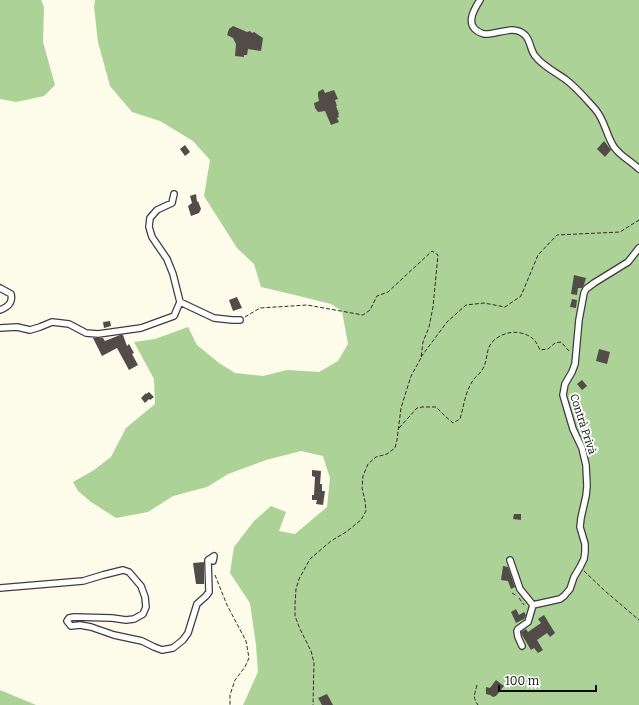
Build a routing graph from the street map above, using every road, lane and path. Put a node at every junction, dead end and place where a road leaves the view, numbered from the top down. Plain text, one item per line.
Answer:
1 (480, 0) edge
2 (639, 169) edge
3 (174, 194) dead end
4 (639, 220) edge
5 (639, 248) edge
6 (0, 288) edge
7 (180, 302) junction
8 (0, 310) edge
9 (240, 320) joint
10 (0, 328) edge
11 (570, 351) dead end
12 (421, 358) junction
13 (398, 428) junction
14 (510, 560) dead end
15 (213, 561) dead end
16 (580, 567) junction
17 (214, 572) dead end
18 (0, 588) edge
19 (533, 605) junction
20 (639, 620) edge
21 (522, 646) dead end
22 (477, 685) dead end
23 (230, 705) edge
24 (313, 705) edge
25 (478, 705) edge

1 - 2 street
3 - 7 street
4 - 12 path
5 - 16 street, Contrà Privà
6 - 8 street
7 - 9 street
7 - 10 street
9 - 12 path
11 - 13 path
12 - 13 path
13 - 24 path
14 - 19 street
15 - 18 street
16 - 19 street, Contrà Privà
16 - 20 path
17 - 23 path
19 - 21 street
22 - 25 path

